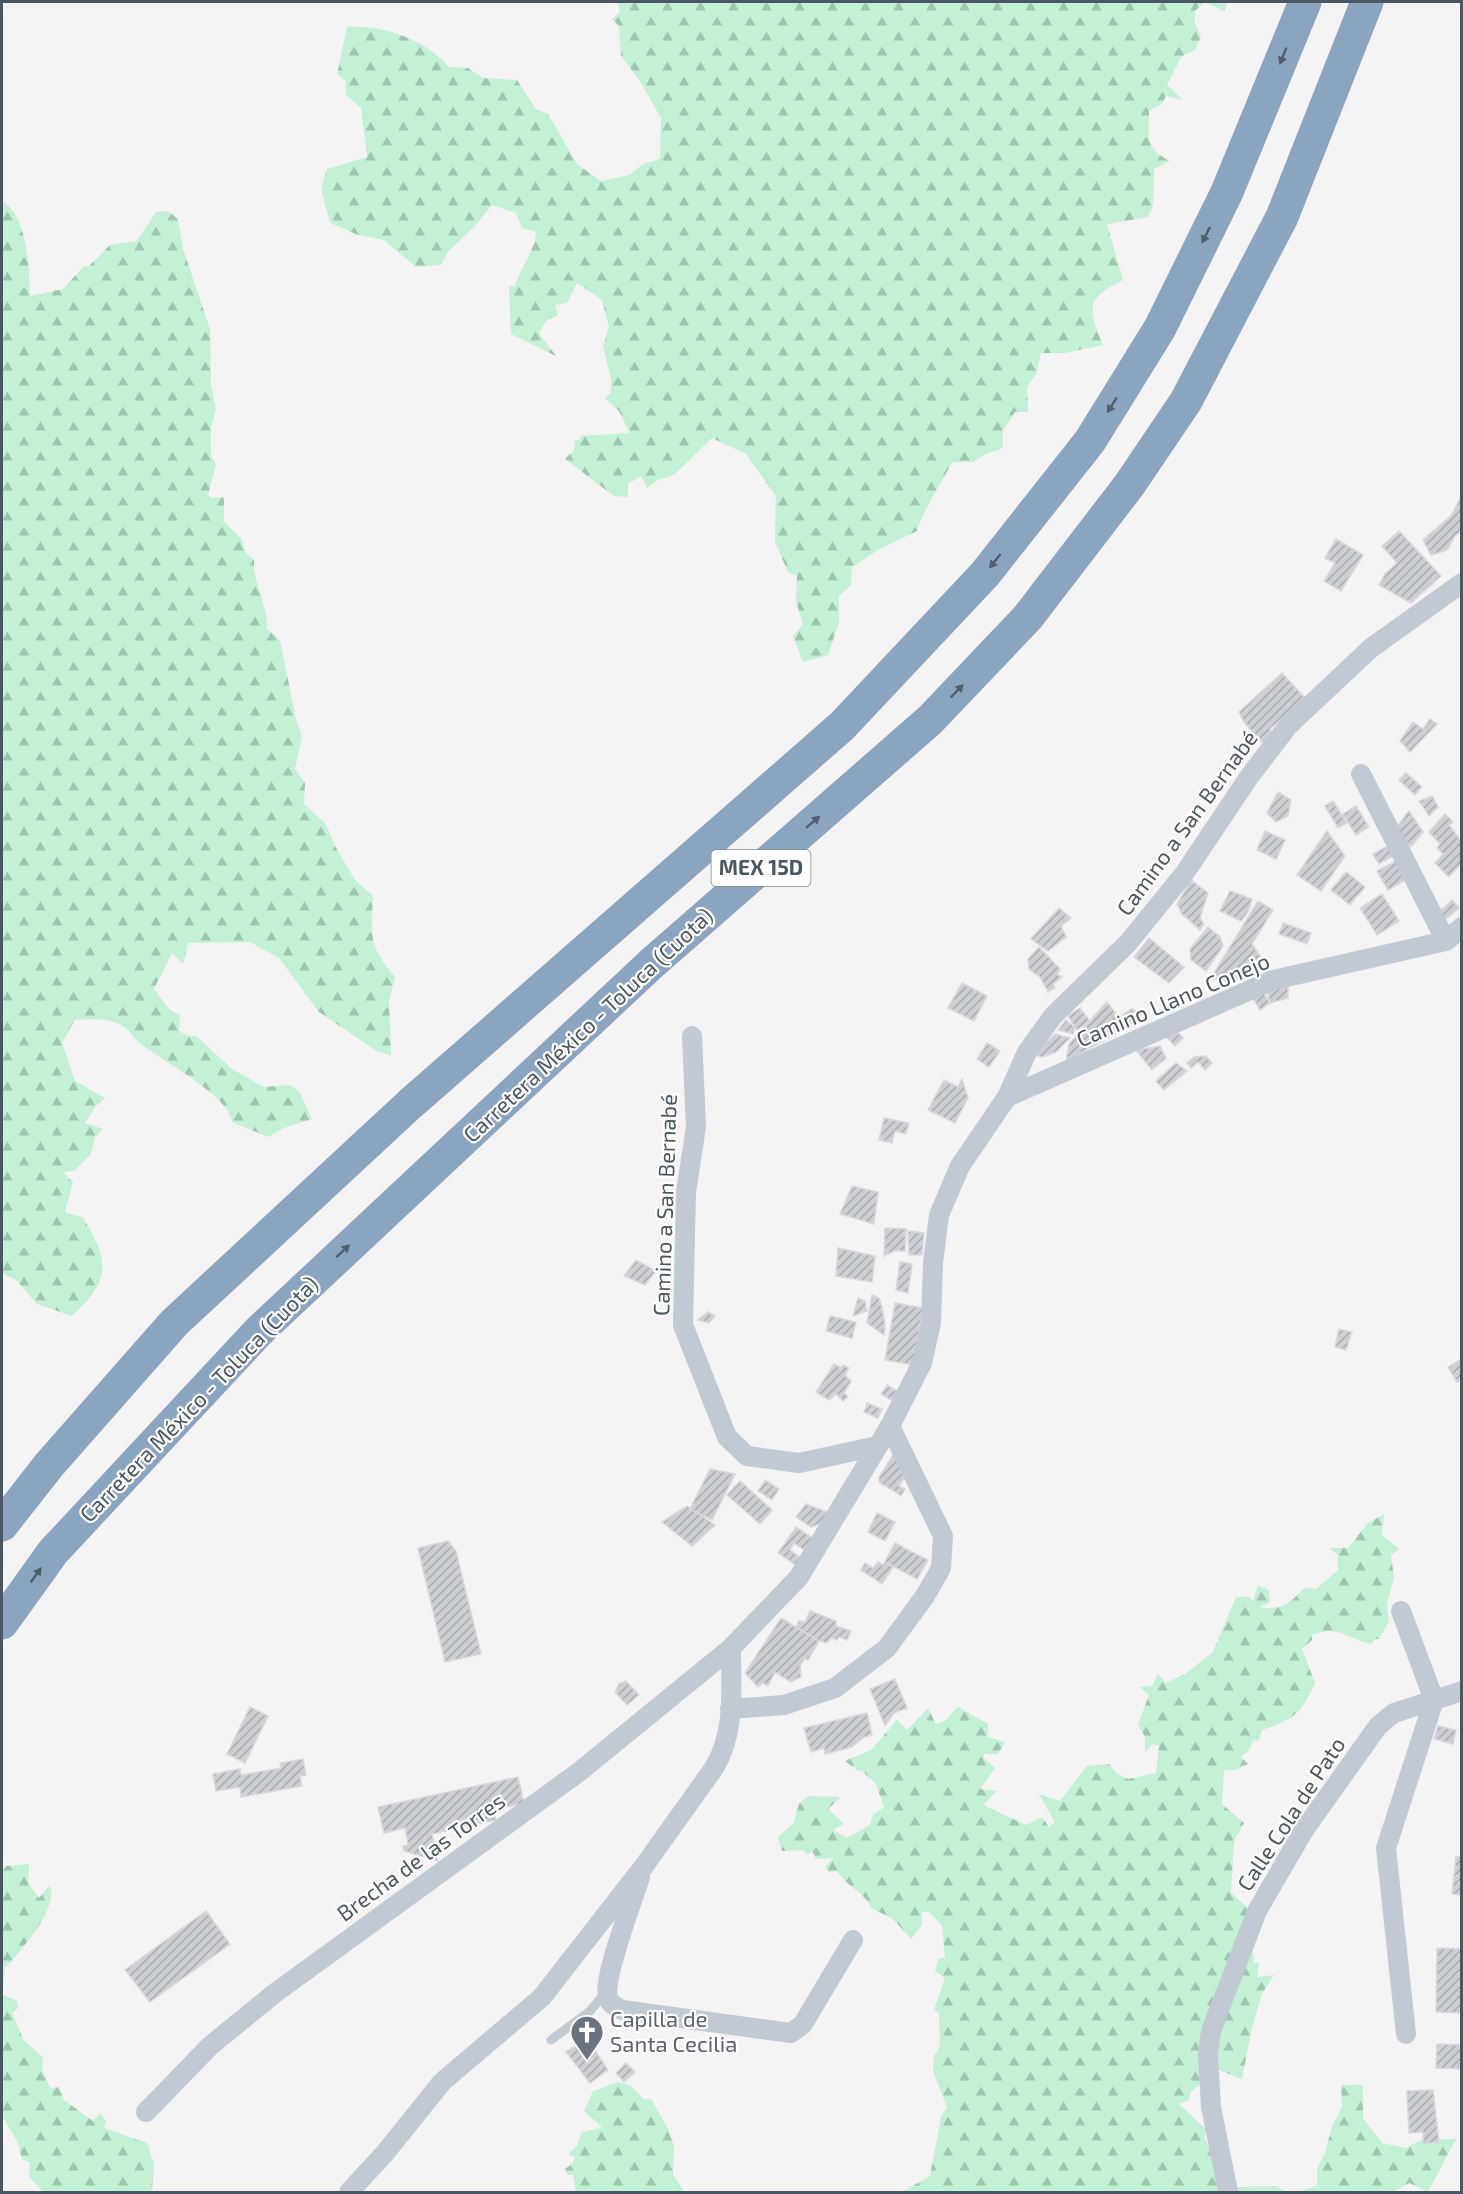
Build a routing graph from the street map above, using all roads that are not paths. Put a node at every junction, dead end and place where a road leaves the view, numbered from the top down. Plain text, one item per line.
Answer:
1 (1305, 2) edge
2 (1367, 2) edge
3 (1379, 2) edge
4 (1333, 94) junction
5 (1461, 583) edge
6 (1361, 774) dead end
7 (1461, 927) edge
8 (1446, 941) junction
9 (692, 1036) dead end
10 (1007, 1096) junction
11 (890, 1426) junction
12 (877, 1446) junction
13 (2, 1525) edge
14 (1401, 1611) dead end
15 (2, 1623) edge
16 (731, 1648) junction
17 (1461, 1691) edge
18 (1434, 1700) junction
19 (730, 1709) junction
20 (644, 1866) junction
21 (853, 1940) dead end
22 (608, 1990) junction
23 (1406, 2034) dead end
24 (551, 2040) dead end
25 (146, 2112) dead end
26 (350, 2193) edge
27 (1228, 2193) edge

1 -> 13 highway, MEX 15D
2 - 4 highway, Carretera México - Toluca (Cuota) / MEX 15D
3 - 4 lane
15 -> 4 highway, Carretera México - Toluca (Cuota) / MEX 15D
5 - 10 street, Camino a San Bernabé
6 - 8 street
7 - 8 street
8 - 10 street, Camino Llano Conejo
9 - 12 street, Camino a San Bernabé
10 - 11 street, Camino a San Bernabé
11 - 12 street, Camino a San Bernabé
11 - 19 street
12 - 16 street, Brecha de las Torres
14 - 18 street
16 - 19 street
16 - 25 street, Brecha de las Torres
17 - 18 street, Calle Cola de Pato
18 - 23 street
18 - 27 street, Calle Cola de Pato
19 - 20 street
20 - 22 street
20 - 26 street
21 - 22 street
22 - 24 lane

